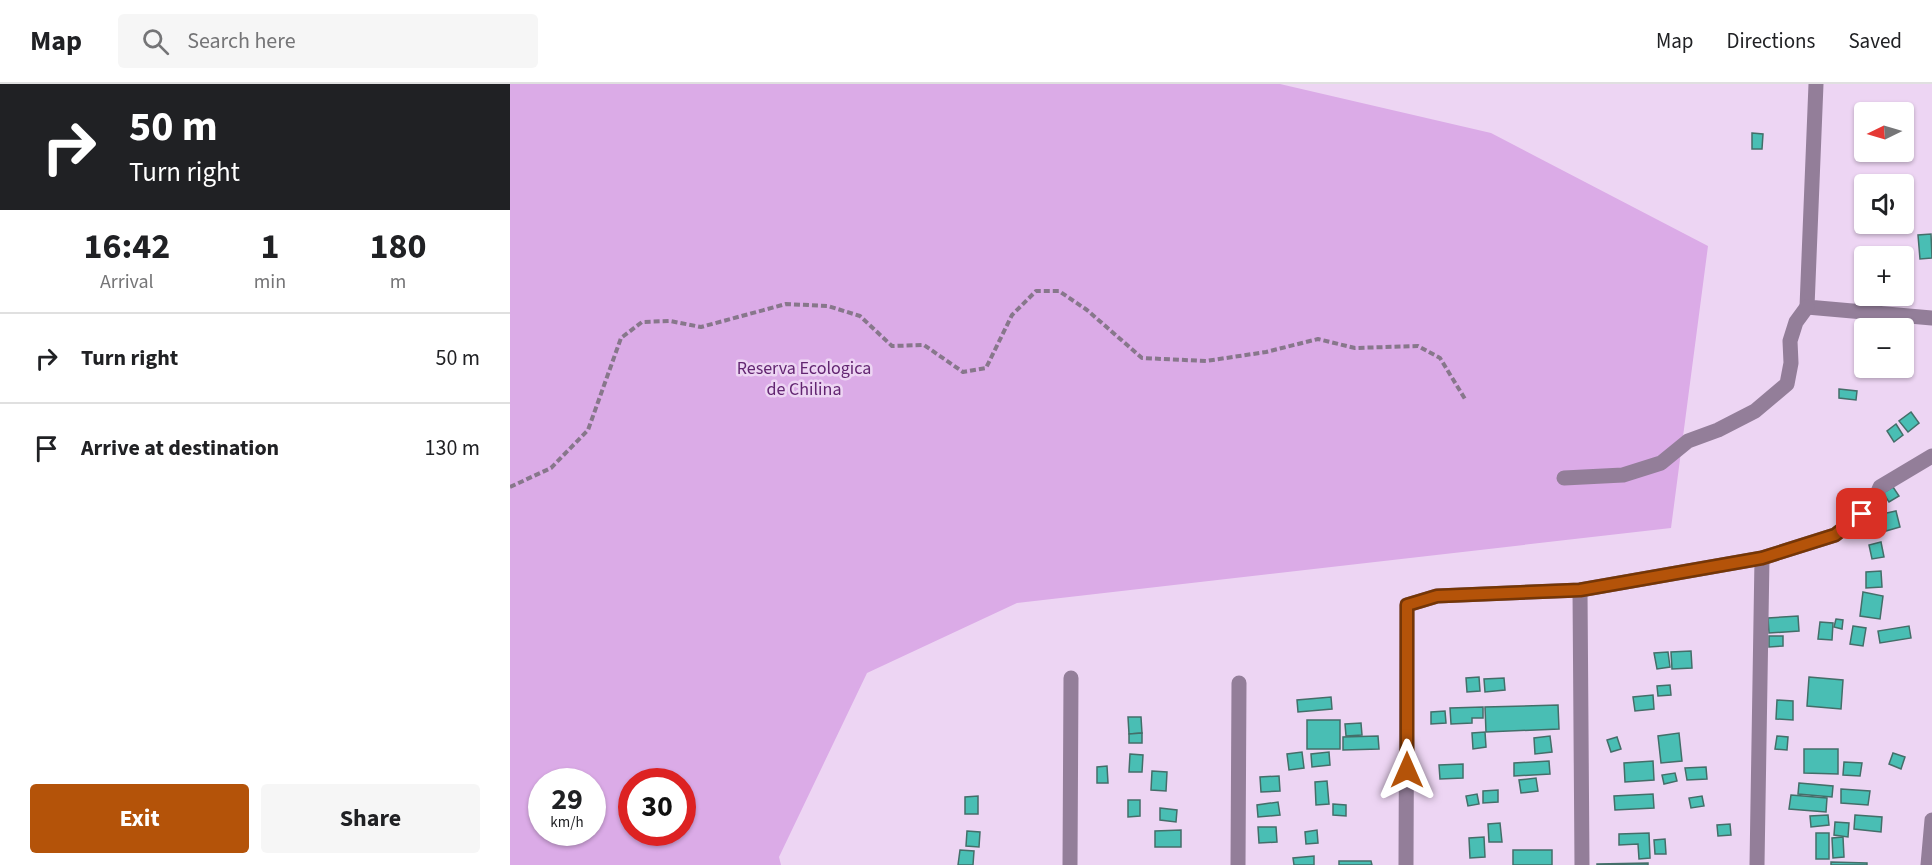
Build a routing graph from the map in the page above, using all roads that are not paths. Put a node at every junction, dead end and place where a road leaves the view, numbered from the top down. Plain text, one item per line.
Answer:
1 (1816, 84) edge
2 (1807, 307) junction
3 (1932, 318) edge
4 (1932, 456) edge
5 (1564, 478) dead end
6 (1762, 558) junction
7 (1580, 590) junction
8 (1071, 678) dead end
9 (1239, 683) dead end
10 (1932, 820) edge
11 (1070, 865) edge
12 (1238, 865) edge
13 (1407, 865) edge
14 (1582, 865) edge
15 (1757, 865) edge
16 (1928, 865) edge

1 - 2 street
2 - 3 street
2 - 5 street
4 - 6 street
6 - 7 street
6 - 15 street
7 - 13 street
7 - 14 street
8 - 11 street
9 - 12 street
10 - 16 street

